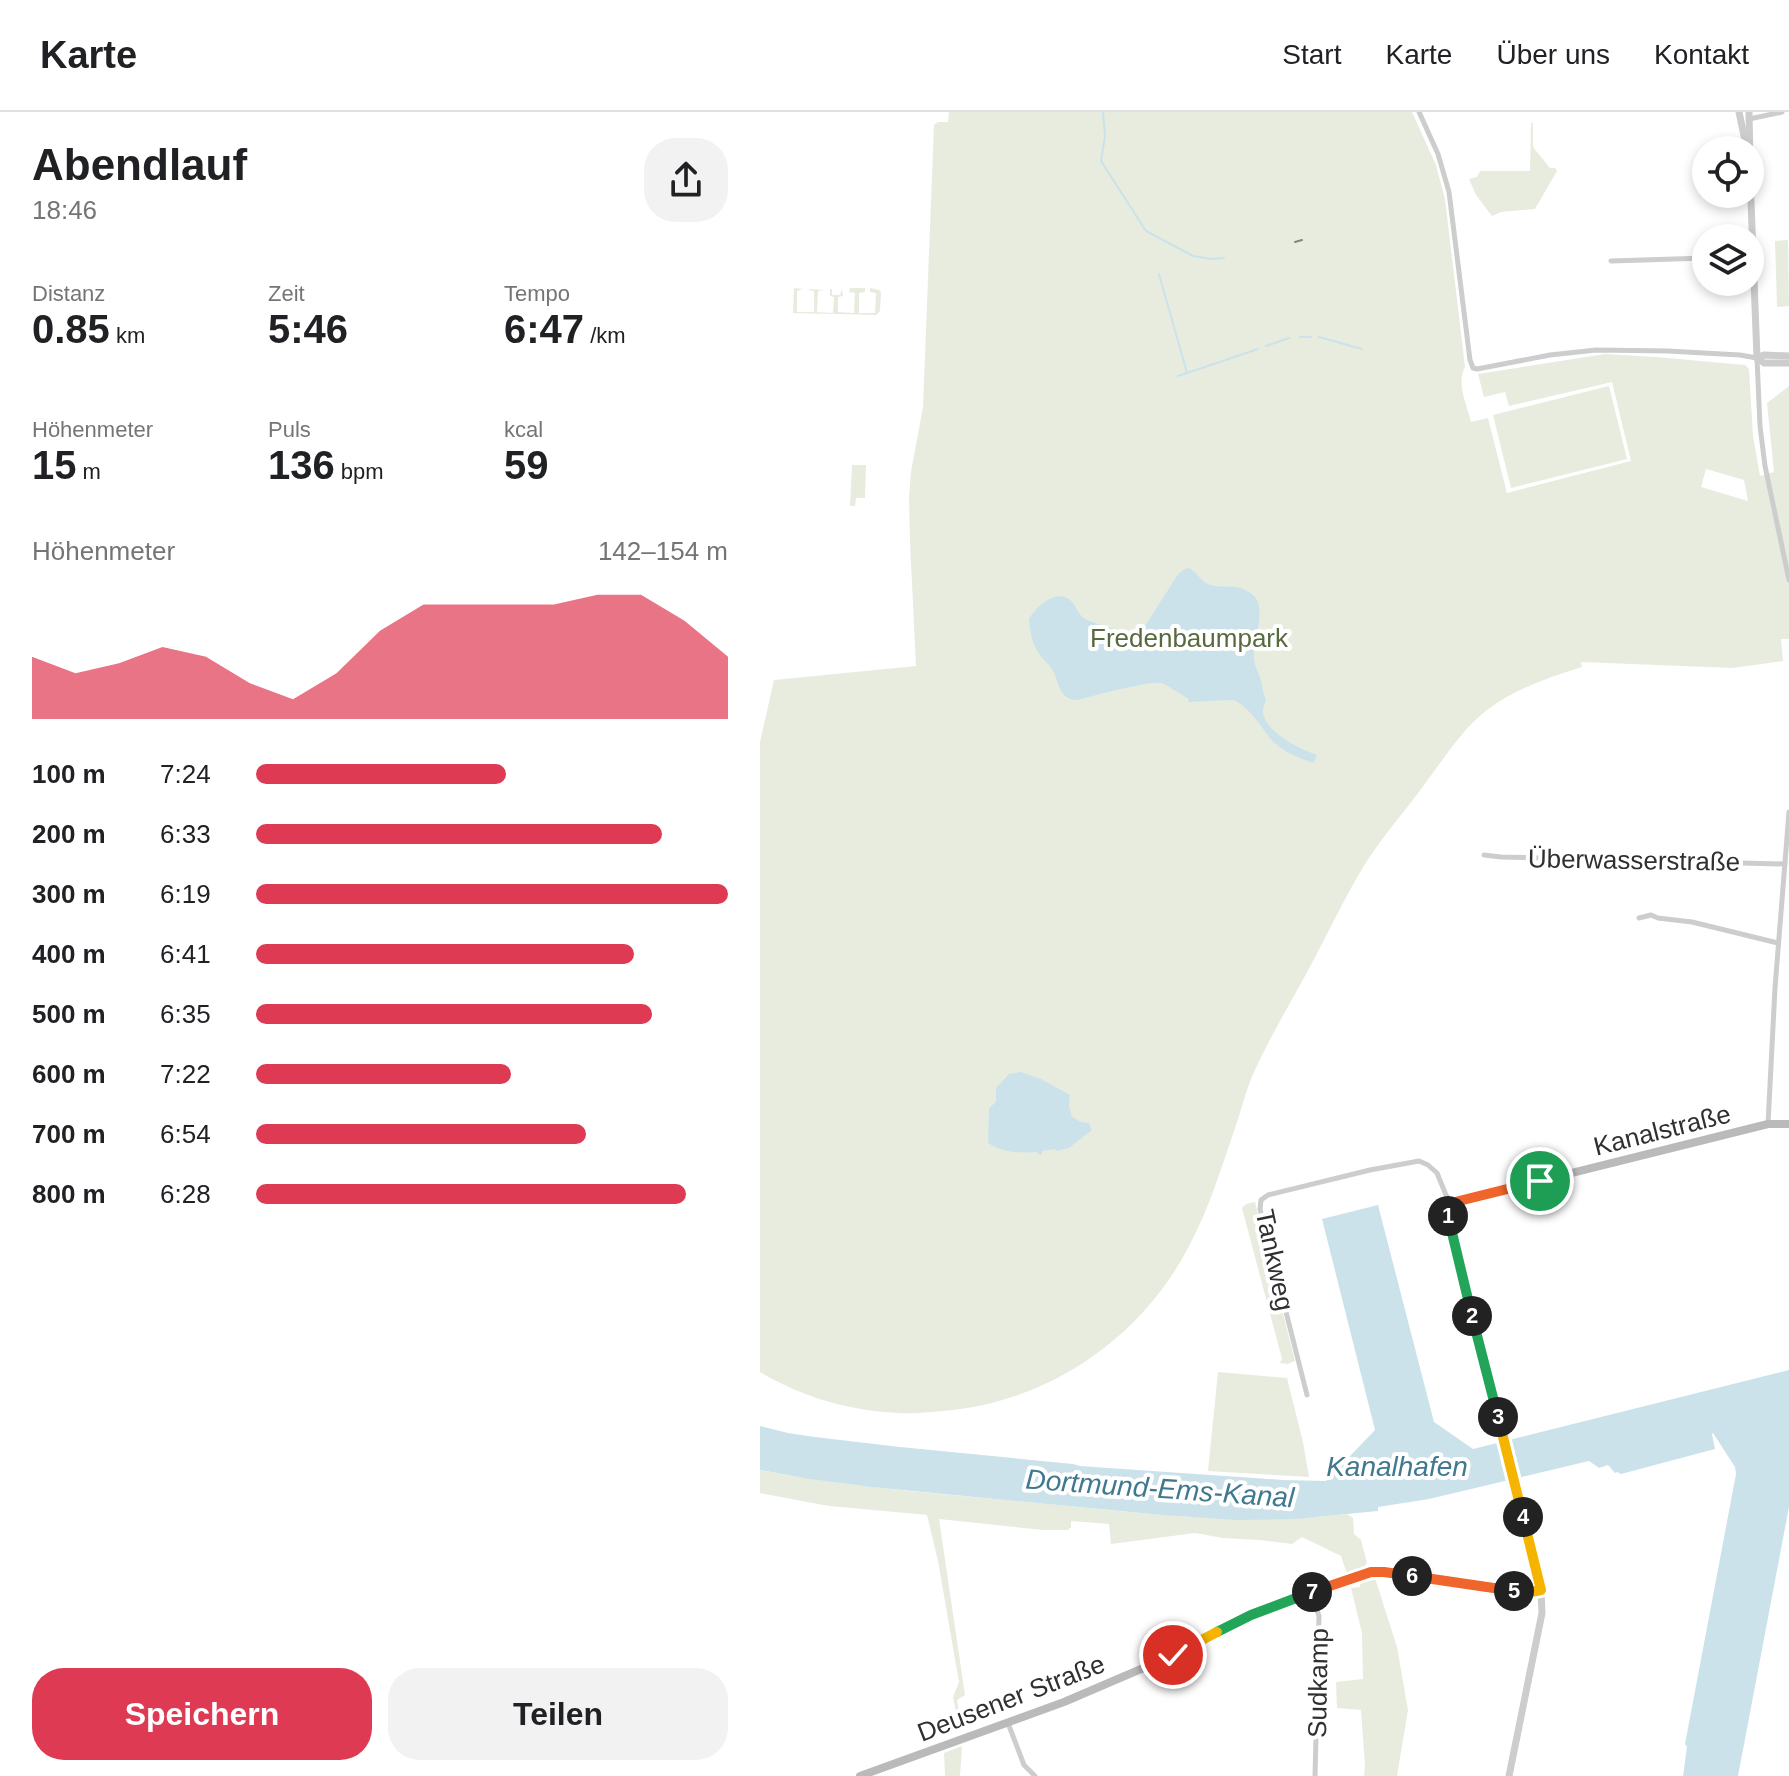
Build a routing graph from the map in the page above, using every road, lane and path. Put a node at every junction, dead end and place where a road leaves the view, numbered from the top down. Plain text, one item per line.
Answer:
1 (1419, 112) edge
2 (1782, 112) edge
3 (1739, 115) edge
4 (1750, 115) edge
5 (1744, 136) edge
6 (1750, 136) edge
7 (1692, 258) edge
8 (1611, 261) dead end
9 (1754, 296) edge
10 (1789, 356) edge
11 (1757, 358) junction
12 (1789, 363) edge
13 (1789, 580) edge
14 (1789, 812) edge
15 (1484, 855) dead end
16 (1786, 863) edge
17 (1639, 918) dead end
18 (1778, 943) junction
19 (1768, 1124) junction
20 (1789, 1124) edge
21 (1453, 1205) junction
22 (1307, 1395) dead end
23 (1541, 1590) junction
24 (1311, 1592) junction
25 (1007, 1723) junction
26 (860, 1776) edge
27 (1035, 1776) edge
28 (1315, 1776) edge
29 (1509, 1776) edge

1 - 11 street
2 - 4 street
3 - 4 street
3 - 5 street
4 - 6 street
7 - 8 street
9 - 11 street
10 - 11 street
11 - 12 street
11 - 13 street
14 - 16 street
15 - 16 street, Überwasserstraße
16 - 18 street
17 - 18 street
18 - 19 street
19 - 20 main road, Kanalstraße
19 - 21 main road, Kanalstraße
21 - 22 street, Tankweg
21 - 23 main road
23 - 24 main road, Deusener Straße
23 - 29 street
24 - 25 main road, Deusener Straße
24 - 28 street, Sudkamp
25 - 26 main road, Deusener Straße
25 - 27 street

